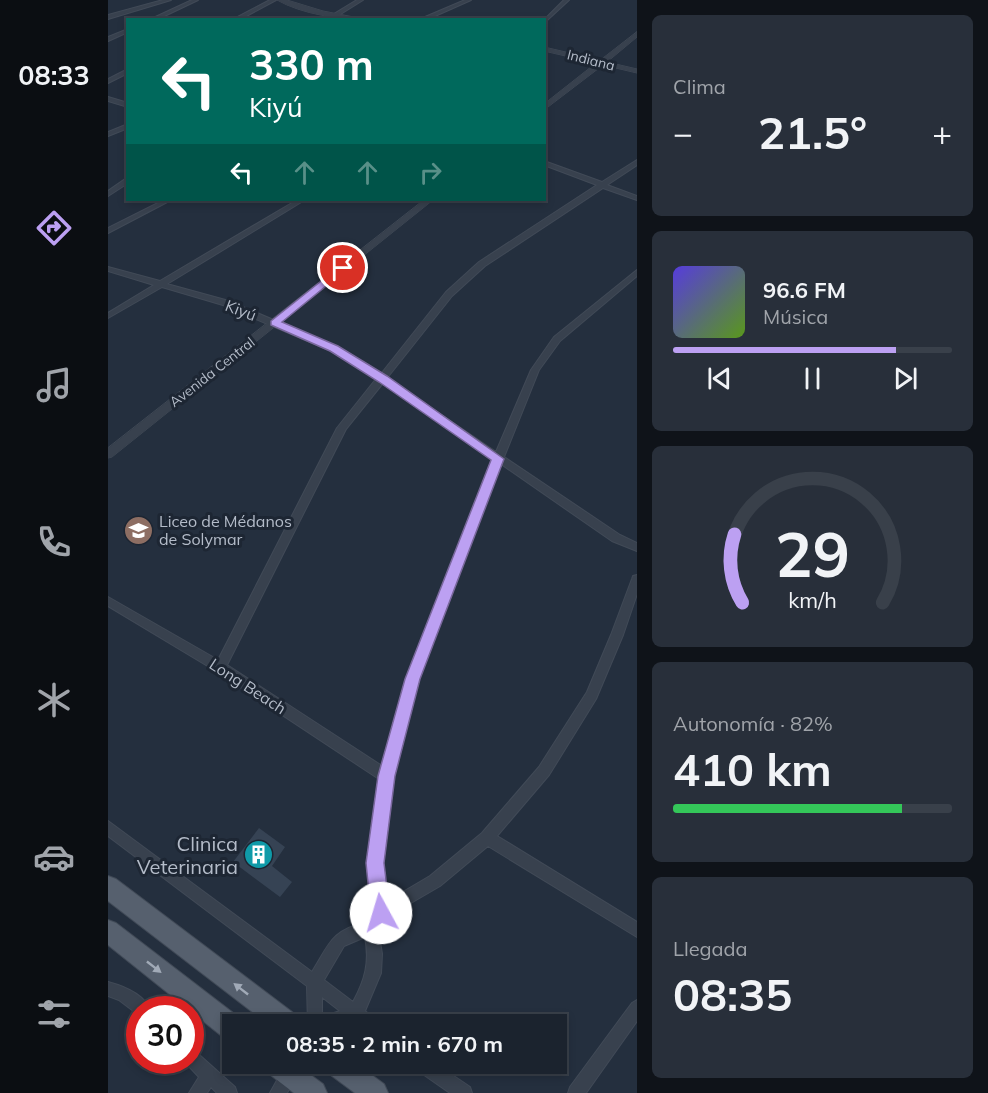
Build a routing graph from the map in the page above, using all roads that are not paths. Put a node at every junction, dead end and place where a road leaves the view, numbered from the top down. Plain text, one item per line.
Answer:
1 (169, 0) edge
2 (196, 0) edge
3 (274, 0) edge
4 (280, 0) edge
5 (361, 0) edge
6 (469, 0) edge
7 (567, 0) edge
8 (334, 15) junction
9 (108, 17) edge
10 (156, 18) edge
11 (238, 18) edge
12 (329, 18) edge
13 (353, 18) edge
14 (425, 18) edge
15 (546, 20) edge
16 (108, 29) edge
17 (126, 31) edge
18 (118, 34) junction
19 (637, 34) edge
20 (126, 37) edge
21 (108, 39) edge
22 (546, 49) edge
23 (603, 62) junction
24 (637, 71) edge
25 (126, 72) edge
26 (108, 81) edge
27 (108, 99) edge
28 (126, 104) edge
29 (546, 106) edge
30 (126, 127) edge
31 (108, 134) edge
32 (637, 162) edge
33 (546, 164) edge
34 (126, 180) edge
35 (606, 184) junction
36 (108, 194) edge
37 (637, 198) edge
38 (166, 201) edge
39 (299, 201) edge
40 (428, 201) edge
41 (108, 231) edge
42 (108, 269) edge
43 (637, 272) edge
44 (164, 284) junction
45 (108, 316) edge
46 (275, 323) junction
47 (383, 379) junction
48 (108, 454) edge
49 (498, 459) junction
50 (637, 547) edge
51 (637, 579) edge
52 (108, 601) edge
53 (220, 667) junction
54 (386, 776) junction
55 (108, 828) edge
56 (487, 838) junction
57 (108, 887) edge
58 (381, 913) junction
59 (371, 928) junction
60 (637, 930) edge
61 (108, 931) edge
62 (314, 982) junction
63 (108, 989) edge
64 (126, 996) edge
65 (637, 1008) edge
66 (355, 1013) joint
67 (274, 1014) edge
68 (315, 1014) edge
69 (222, 1021) edge
70 (204, 1071) edge
71 (286, 1074) edge
72 (350, 1074) edge
73 (437, 1074) edge
74 (209, 1076) junction
75 (197, 1093) edge
76 (229, 1093) edge
77 (314, 1093) edge
78 (375, 1093) edge
79 (464, 1093) edge
80 (576, 1093) edge

1 - 9 street
2 - 10 street
3 - 11 street
4 - 8 street
5 - 8 street
6 - 14 street
7 - 15 street
8 - 12 street
8 - 13 street
16 - 18 street
17 - 18 street
18 - 20 street
18 - 21 street
19 - 23 street
22 - 23 street, Indiana
23 - 24 street, Indiana
23 - 29 street
25 - 26 street
27 - 28 street
30 - 31 street
32 - 35 street
33 - 35 street
34 - 36 street
35 - 37 street
35 - 47 street
38 - 41 street
39 - 44 street
40 - 46 street, Avenida Central
42 - 44 street, Kiyú
43 - 49 street
44 - 45 street
44 - 46 street, Kiyú
46 - 47 street, Kiyú
46 - 48 street, Avenida Central
47 - 49 street, Kiyú
47 - 53 street
49 - 50 street, Kiyú
49 - 54 street
51 - 56 street
52 - 53 street, Long Beach
53 - 54 street, Long Beach
54 - 58 street
55 - 62 street
56 - 58 street
56 - 60 street
67 -> 57 main road
58 - 59 street
59 - 62 street
59 - 66 street
61 -> 69 main road
62 - 66 street
62 - 68 street
63 - 64 street
65 - 80 street
70 - 74 street
71 - 77 main road
72 - 78 main road
73 - 79 street
74 - 75 street
74 - 76 street

